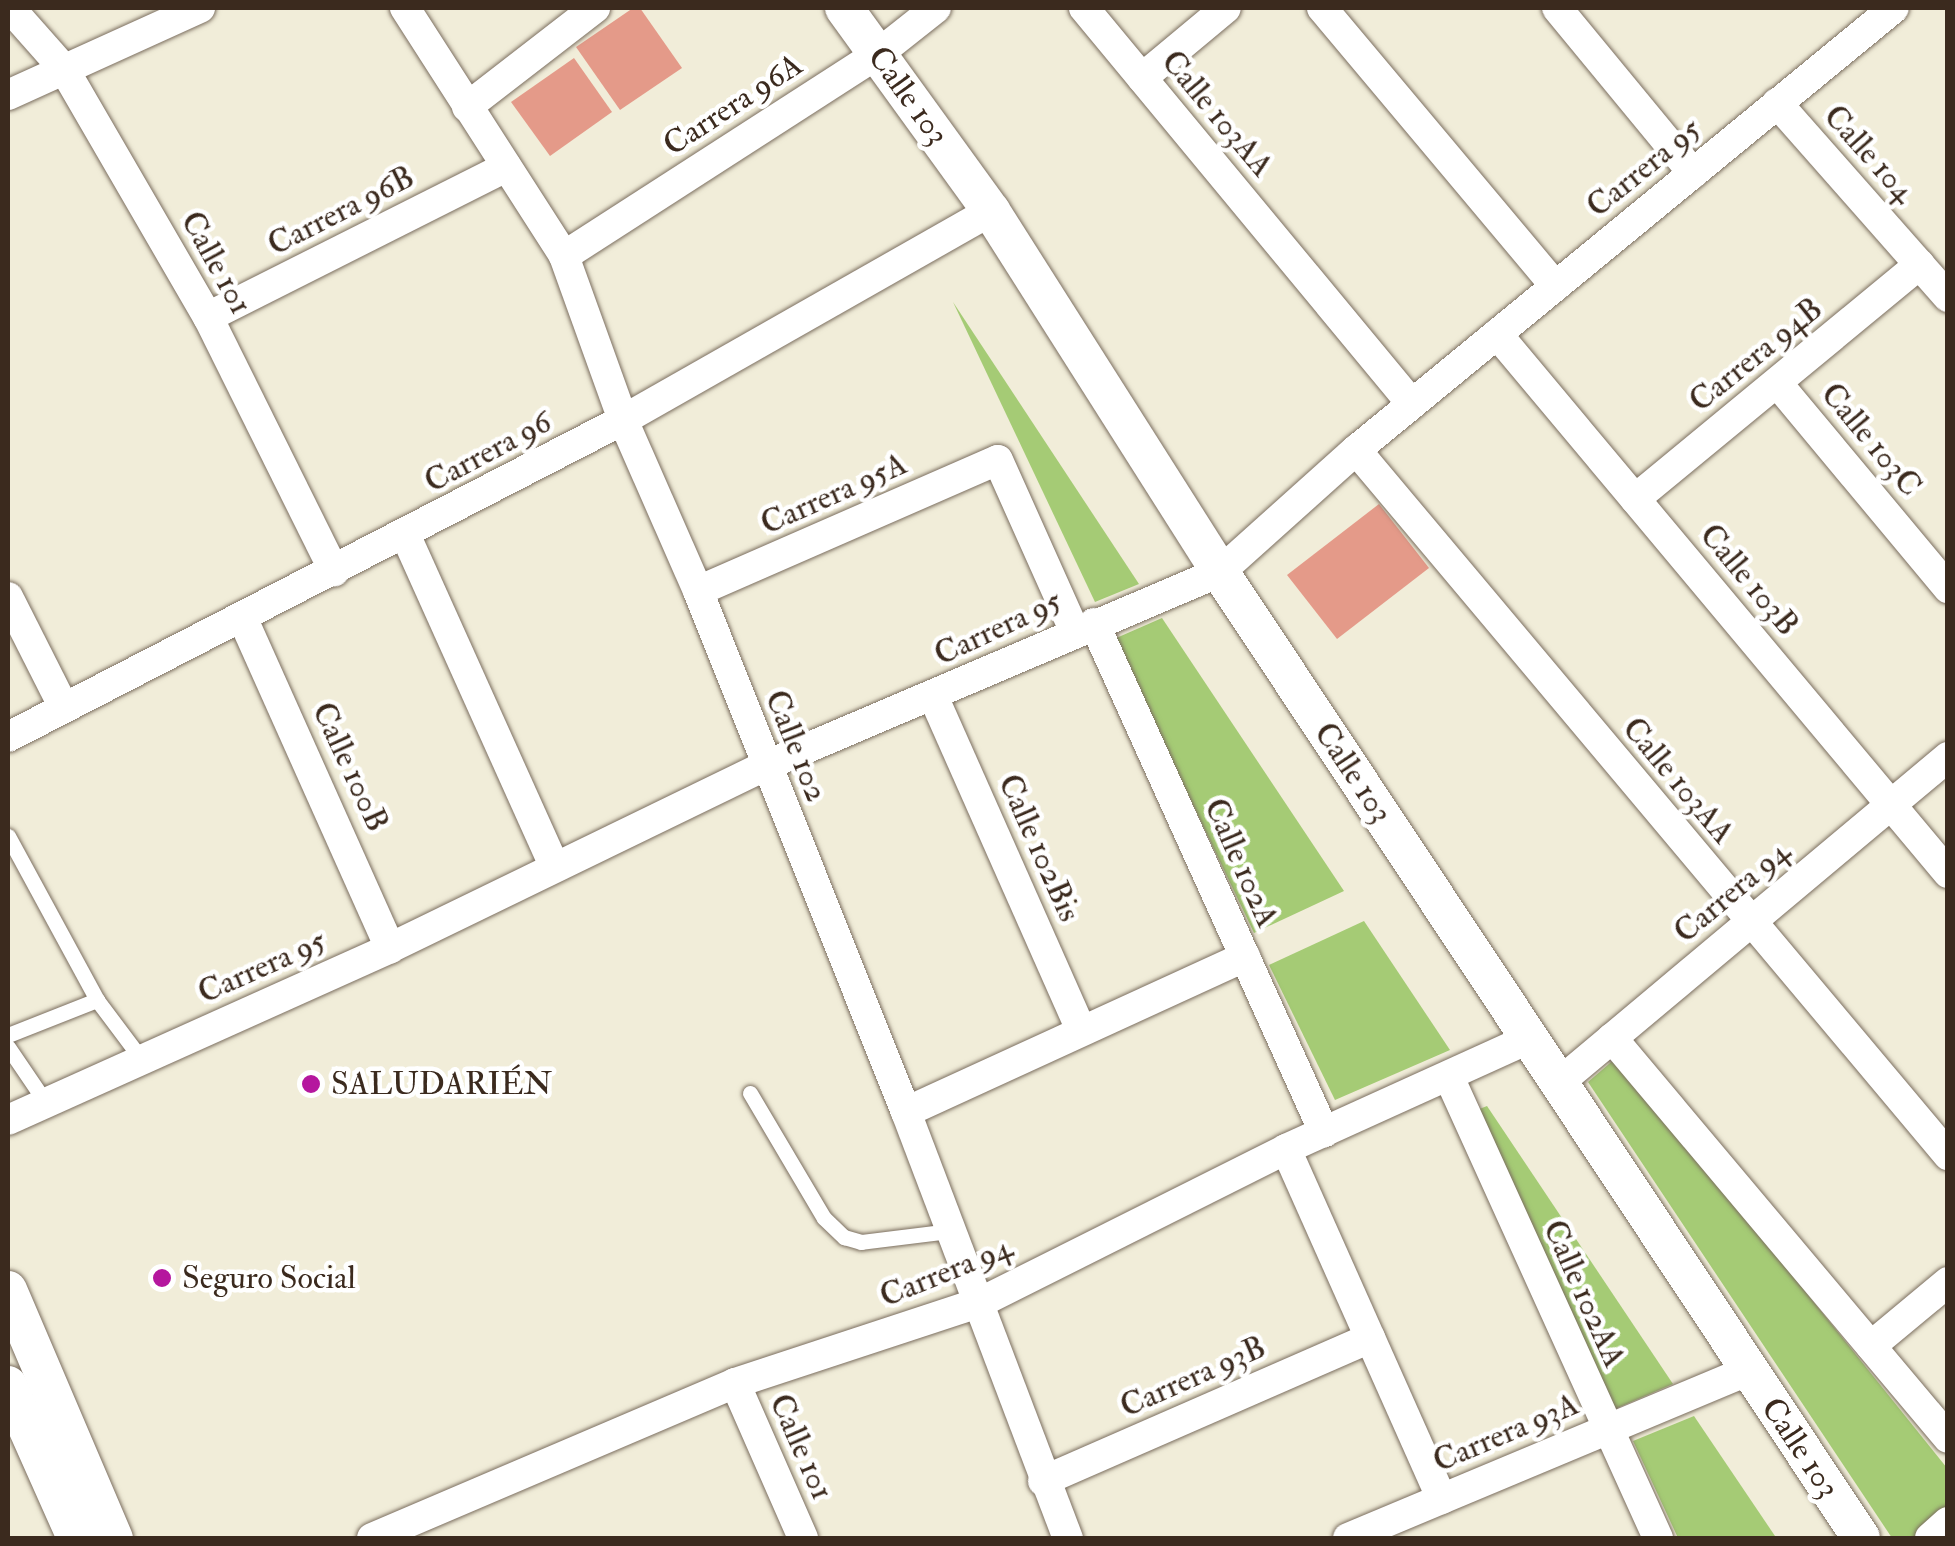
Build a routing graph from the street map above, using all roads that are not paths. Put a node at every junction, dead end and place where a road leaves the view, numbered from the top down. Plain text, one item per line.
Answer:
1 (10, 8) edge
2 (200, 8) edge
3 (405, 8) edge
4 (595, 8) edge
5 (844, 8) edge
6 (936, 8) edge
7 (1084, 8) edge
8 (1226, 8) edge
9 (1322, 8) edge
10 (1557, 8) edge
11 (1894, 8) edge
12 (878, 54) junction
13 (64, 69) junction
14 (1142, 78) junction
15 (8, 95) edge
16 (1777, 104) junction
17 (467, 108) junction
18 (506, 167) junction
19 (1693, 173) junction
20 (991, 211) junction
21 (564, 256) junction
22 (1920, 264) junction
23 (1555, 286) junction
24 (1948, 297) edge
25 (208, 317) junction
26 (1497, 334) junction
27 (1778, 384) junction
28 (1412, 404) junction
29 (623, 420) junction
30 (1356, 450) junction
31 (998, 460) joint
32 (1635, 499) junction
33 (406, 534) junction
34 (334, 571) junction
35 (1220, 572) junction
36 (1948, 588) edge
37 (698, 591) junction
38 (8, 597) edge
39 (242, 617) junction
40 (1085, 627) junction
41 (933, 696) junction
42 (64, 708) junction
43 (8, 737) edge
44 (1948, 757) edge
45 (765, 766) junction
46 (1891, 804) junction
47 (8, 836) edge
48 (554, 866) junction
49 (1948, 872) edge
50 (1751, 922) junction
51 (390, 948) junction
52 (1245, 957) junction
53 (97, 1000) junction
54 (1080, 1027) junction
55 (8, 1035) edge
56 (1531, 1038) junction
57 (1612, 1038) junction
58 (8, 1047) edge
59 (142, 1060) junction
60 (1449, 1077) junction
61 (1561, 1081) junction
62 (750, 1093) dead end
63 (46, 1102) junction
64 (906, 1112) junction
65 (8, 1120) edge
66 (1324, 1132) junction
67 (1286, 1149) junction
68 (1948, 1155) edge
69 (949, 1231) junction
70 (1948, 1282) edge
71 (8, 1290) edge
72 (979, 1303) junction
73 (1370, 1338) junction
74 (1870, 1346) junction
75 (1747, 1371) junction
76 (735, 1384) junction
77 (8, 1386) edge
78 (1605, 1428) junction
79 (18, 1435) edge
80 (1948, 1438) edge
81 (1043, 1480) junction
82 (1442, 1499) junction
83 (1948, 1522) edge
84 (1851, 1536) edge
85 (76, 1538) edge
86 (114, 1538) edge
87 (372, 1538) edge
88 (803, 1538) edge
89 (1068, 1538) edge
90 (1348, 1538) edge
91 (1658, 1538) edge
92 (1930, 1538) edge

1 - 13 street, Calle 101
2 - 13 street
3 - 17 street, Calle 102
4 - 17 street
5 - 12 street, Calle 103
6 - 12 street, Carrera 96A
7 - 14 street, Calle 103AA
8 - 14 street
9 - 23 street
10 - 19 street
11 - 16 street, Carrera 95
12 - 20 street, Calle 103
12 - 21 street, Carrera 96A
13 - 15 street
13 - 25 street, Calle 101
14 - 28 street, Calle 103AA
16 - 19 street, Carrera 95
16 - 22 street, Calle 104
17 - 18 street, Calle 102
18 - 21 street, Calle 102
18 - 25 street, Carrera 96B
19 - 23 street, Carrera 95
20 - 29 street, Carrera 96
20 - 35 street, Calle 103
21 - 29 street, Calle 102
22 - 24 street, Calle 104
22 - 27 street, Carrera 94B
23 - 26 street, Carrera 95
25 - 34 street, Calle 101
26 - 28 street, Carrera 95
26 - 32 street, Calle 103B
27 - 32 street, Carrera 94B
27 - 36 street, Calle 103C
28 - 30 street, Carrera 95
29 - 33 street, Carrera 96
29 - 37 street, Calle 102
30 - 35 street, Carrera 95
30 - 50 street, Calle 103AA
31 - 37 street, Carrera 95A
31 - 40 street, Calle 102A
32 - 46 street, Calle 103B
33 - 34 street, Carrera 96
33 - 48 street
34 - 39 street, Carrera 96
35 - 40 street, Carrera 95
35 - 56 street, Calle 103
37 - 45 street, Calle 102
38 - 42 street
39 - 42 street, Carrera 96
39 - 51 street, Calle 100B
40 - 41 street, Carrera 95
40 - 52 street, Calle 102A
41 - 45 street, Carrera 95
41 - 54 street, Calle 102Bis
42 - 43 street, Carrera 96
44 - 46 street, Carrera 94
45 - 48 street, Carrera 95
45 - 64 street, Calle 102
46 - 49 street, Calle 103B
46 - 50 street, Carrera 94
47 - 53 lane
48 - 51 street, Carrera 95
50 - 57 street, Carrera 94
50 - 68 street, Calle 103AA
51 - 59 street, Carrera 95
52 - 54 street
52 - 66 street, Calle 102A
53 - 55 lane
53 - 59 lane
54 - 64 street
56 - 60 street, Carrera 94
56 - 61 street, Calle 103
57 - 61 street, Carrera 94
57 - 74 street
58 - 63 lane
59 - 63 street, Carrera 95
60 - 66 street, Carrera 94
60 - 78 street, Calle 102AA
61 - 75 street, Calle 103
62 - 69 lane
63 - 65 street, Carrera 95
64 - 69 street, Calle 102
66 - 67 street, Carrera 94
67 - 72 street, Carrera 94
67 - 73 street
69 - 72 street, Calle 102
70 - 74 street
71 - 86 street
72 - 76 street, Carrera 94
72 - 81 street, Calle 102
73 - 81 street, Carrera 93B
73 - 82 street
74 - 80 street
75 - 78 street, Carrera 93A
75 - 84 street, Calle 103
76 - 87 street, Carrera 94
76 - 88 street, Calle 101
77 - 79 street
78 - 82 street, Carrera 93A
78 - 91 street, Calle 102AA
79 - 85 street
81 - 89 street, Calle 102
82 - 90 street, Carrera 93A
83 - 92 street

